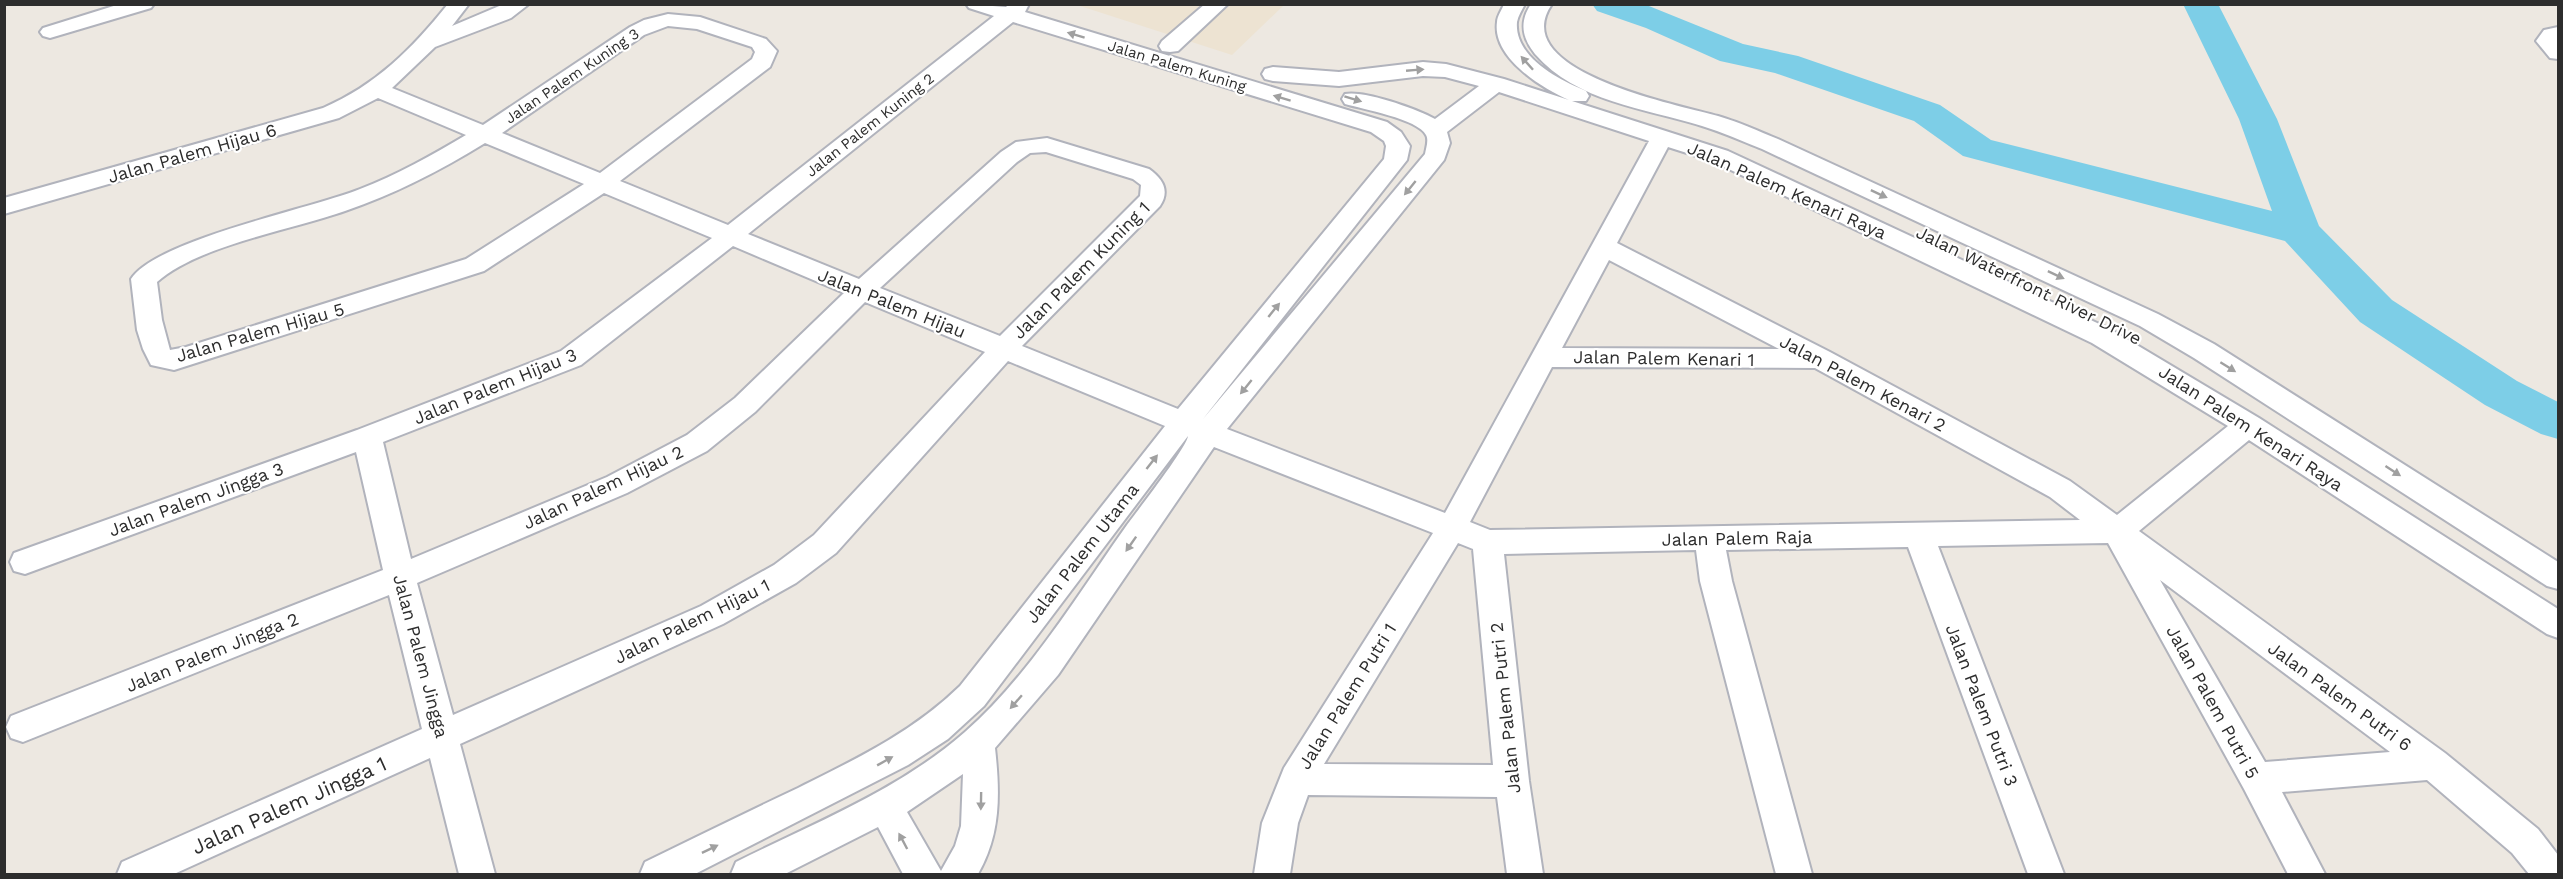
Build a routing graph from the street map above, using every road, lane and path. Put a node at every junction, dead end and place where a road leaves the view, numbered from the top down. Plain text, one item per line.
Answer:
1 (144, 4) edge
2 (459, 4) edge
3 (519, 4) edge
4 (976, 4) edge
5 (1036, 4) edge
6 (1218, 4) edge
7 (1532, 6) edge
8 (1016, 10) edge
9 (50, 32) dead end
10 (2559, 33) edge
11 (430, 42) junction
12 (1170, 46) junction
13 (2559, 53) edge
14 (1273, 74) junction
15 (1496, 84) junction
16 (377, 90) junction
17 (1378, 127) joint
18 (1437, 134) junction
19 (484, 135) junction
20 (1662, 137) junction
21 (601, 183) junction
22 (4, 207) edge
23 (730, 236) junction
24 (1602, 246) junction
25 (862, 290) junction
26 (1003, 349) junction
27 (1543, 357) junction
28 (1820, 359) junction
29 (2249, 425) junction
30 (1196, 428) junction
31 (367, 437) junction
32 (2060, 489) junction
33 (1451, 529) junction
34 (2041, 531) junction
35 (2117, 531) junction
36 (1919, 536) junction
37 (1709, 538) junction
38 (1488, 542) junction
39 (26, 562) dead end
40 (400, 577) junction
41 (2559, 577) edge
42 (2559, 604) edge
43 (2559, 625) edge
44 (23, 727) dead end
45 (442, 735) junction
46 (977, 743) junction
47 (2433, 764) junction
48 (2256, 778) junction
49 (1296, 779) junction
50 (1512, 781) junction
51 (885, 806) junction
52 (135, 874) edge
53 (477, 874) edge
54 (658, 874) edge
55 (749, 874) edge
56 (924, 874) edge
57 (958, 874) edge
58 (1272, 874) edge
59 (1525, 874) edge
60 (1794, 874) edge
61 (2046, 874) edge
62 (2307, 874) edge
63 (2551, 874) edge

1 - 9 street
2 - 11 street, Jalan Palem Hijau 6
3 - 11 street
4 - 8 street, Jalan Palem Kuning
5 - 12 street, Jalan Palem Kuning
6 - 12 street
7 -> 41 street, Jalan Waterfront River Drive
42 -> 7 street, Jalan Waterfront River Drive
17 -> 8 street, Jalan Palem Kuning
8 - 23 street, Jalan Palem Kuning 2
10 - 13 street
11 - 16 street, Jalan Palem Hijau 6
12 - 14 street, Jalan Palem Kuning
14 -> 15 street, Jalan Palem Kuning
14 -> 18 street, Jalan Palem Kuning
15 - 18 street
15 - 20 street, Jalan Palem Kenari Raya
16 - 19 street, Jalan Palem Hijau
16 - 22 street, Jalan Palem Hijau 6
30 -> 17 street, Jalan Palem Utama
18 -> 30 street, Jalan Palem Utama
19 - 21 street, Jalan Palem Hijau
19 - 21 street, Jalan Palem Kuning 3
19 - 21 street, Jalan Palem Hijau 5
20 - 24 street, Jalan Palem Kenari 1
20 - 29 street, Jalan Palem Kenari Raya
21 - 23 street, Jalan Palem Hijau
23 - 25 street, Jalan Palem Hijau
23 - 31 street, Jalan Palem Hijau 3
24 - 27 street, Jalan Palem Kenari 1
24 - 28 street, Jalan Palem Kenari 2
25 - 26 street, Jalan Palem Hijau
25 - 26 street, Jalan Palem Kuning 1
25 - 40 street, Jalan Palem Hijau 2
26 - 30 street, Jalan Palem Hijau
26 - 45 street, Jalan Palem Hijau 1
27 - 28 street, Jalan Palem Kenari 1
27 - 33 street, Jalan Palem Kenari 1
28 - 32 street, Jalan Palem Kenari 2
29 - 35 street
29 - 43 street, Jalan Palem Kenari Raya
30 - 33 street, Jalan Palem Raja
30 -> 46 street, Jalan Palem Utama
54 -> 30 street, Jalan Palem Utama
31 - 39 street, Jalan Palem Jingga 3
31 - 40 street, Jalan Palem Jingga
32 - 34 street
32 - 35 street, Jalan Palem Kenari 2
33 - 38 street, Jalan Palem Raja
33 - 49 street, Jalan Palem Putri 1
34 - 35 street, Jalan Palem Raja
34 - 36 street, Jalan Palem Raja
35 - 47 street, Jalan Palem Putri 6
35 - 48 street, Jalan Palem Putri 5
36 - 37 street, Jalan Palem Raja
36 - 61 street, Jalan Palem Putri 3
37 - 38 street, Jalan Palem Raja
37 - 60 street
38 - 50 street, Jalan Palem Putri 2
40 - 44 street, Jalan Palem Jingga 2
40 - 45 street, Jalan Palem Jingga
45 - 52 street, Jalan Palem Jingga 1
45 - 53 street, Jalan Palem Jingga
46 - 51 street, Jalan Palem Utama
46 -> 57 street
47 - 48 street
47 - 63 street, Jalan Palem Putri 6
48 - 62 street, Jalan Palem Putri 5
49 - 50 street
49 - 58 street, Jalan Palem Putri 1
50 - 59 street, Jalan Palem Putri 2
51 - 55 street, Jalan Palem Utama
56 -> 51 street

